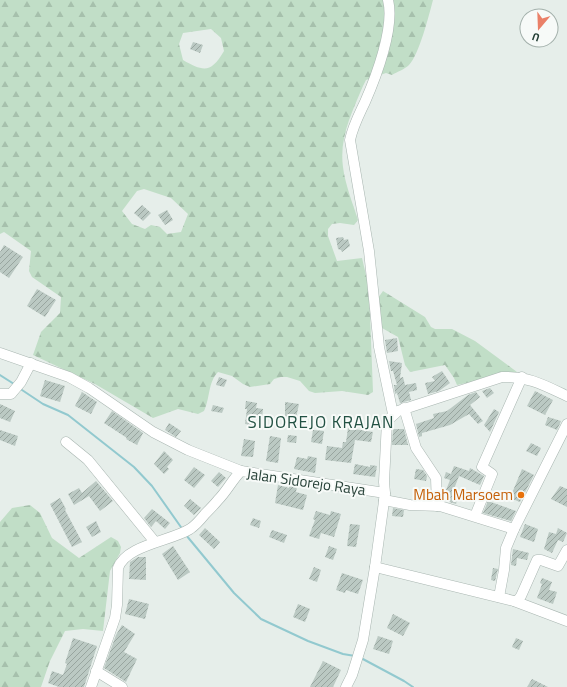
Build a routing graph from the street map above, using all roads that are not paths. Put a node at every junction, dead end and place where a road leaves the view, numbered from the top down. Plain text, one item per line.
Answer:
1 (388, 0) edge
2 (0, 353) edge
3 (31, 363) junction
4 (522, 378) junction
5 (0, 394) edge
6 (567, 396) edge
7 (404, 408) junction
8 (393, 414) junction
9 (567, 424) edge
10 (66, 442) dead end
11 (241, 471) junction
12 (381, 495) junction
13 (437, 506) junction
14 (475, 516) junction
15 (514, 528) junction
16 (155, 542) junction
17 (567, 550) edge
18 (375, 567) junction
19 (563, 567) edge
20 (499, 597) junction
21 (514, 601) junction
22 (567, 621) edge
23 (96, 671) junction
24 (91, 687) edge
25 (122, 687) edge
26 (346, 687) edge

1 - 8 street
2 - 3 street
3 - 5 street
3 - 11 street
4 - 6 street
4 - 7 street
4 - 14 street
7 - 8 street
7 - 13 street
8 - 12 street, Jalan Sidorejo Raya
9 - 15 street
10 - 16 street
11 - 12 street, Jalan Sidorejo Raya
11 - 16 street, Jalan Sidorejo Raya
12 - 13 street
12 - 18 street
13 - 14 street
14 - 15 street
15 - 20 street
16 - 23 street
17 - 19 street
18 - 20 street
18 - 26 street
19 - 21 street
20 - 21 street
21 - 22 street
23 - 24 street
23 - 25 street

